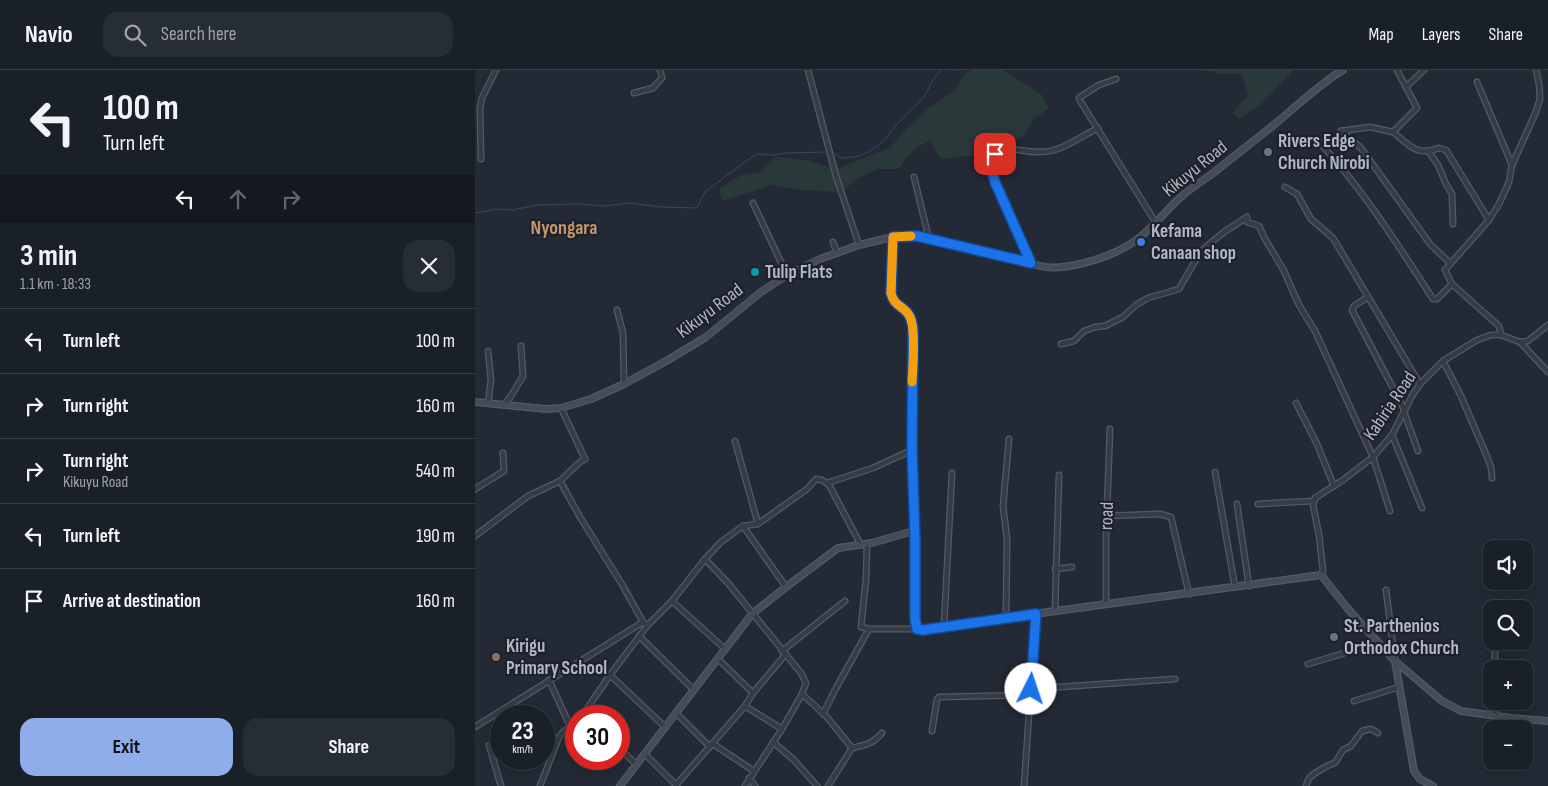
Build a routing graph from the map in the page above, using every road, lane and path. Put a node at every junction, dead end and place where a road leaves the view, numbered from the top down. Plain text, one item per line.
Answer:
1 (496, 70) edge
2 (660, 70) edge
3 (808, 70) edge
4 (1343, 70) edge
5 (1397, 70) edge
6 (1424, 70) edge
7 (1536, 70) edge
8 (1117, 79) dead end
9 (1477, 82) dead end
10 (1406, 86) junction
11 (635, 93) dead end
12 (1098, 128) junction
13 (1393, 132) junction
14 (1321, 144) dead end
15 (1429, 152) junction
16 (481, 158) dead end
17 (1512, 165) junction
18 (914, 177) dead end
19 (1285, 187) dead end
20 (753, 203) dead end
21 (1489, 220) junction
22 (1156, 223) junction
23 (1453, 224) dead end
24 (893, 237) junction
25 (929, 239) junction
26 (833, 242) dead end
27 (859, 245) junction
28 (837, 253) junction
29 (1031, 263) junction
30 (1450, 263) junction
31 (787, 275) junction
32 (1452, 284) junction
33 (1368, 297) junction
34 (617, 310) dead end
35 (1548, 325) edge
36 (1501, 335) junction
37 (1521, 342) junction
38 (1061, 344) dead end
39 (521, 346) dead end
40 (488, 351) dead end
41 (1443, 361) junction
42 (1548, 372) edge
43 (624, 384) junction
44 (1420, 384) junction
45 (475, 402) edge
46 (488, 403) junction
47 (1296, 403) dead end
48 (504, 405) junction
49 (561, 408) junction
50 (1405, 412) junction
51 (1109, 429) dead end
52 (1392, 435) junction
53 (1009, 439) dead end
54 (735, 441) dead end
55 (912, 450) junction
56 (1418, 451) dead end
57 (503, 453) dead end
58 (1373, 457) junction
59 (1215, 472) dead end
60 (952, 473) dead end
61 (1059, 475) dead end
62 (1492, 478) dead end
63 (559, 481) junction
64 (827, 483) junction
65 (1335, 486) junction
66 (475, 489) edge
67 (1314, 501) junction
68 (1237, 504) dead end
69 (1258, 504) dead end
70 (1423, 508) dead end
71 (1390, 511) dead end
72 (1107, 516) junction
73 (758, 524) junction
74 (743, 526) junction
75 (914, 533) junction
76 (475, 536) edge
77 (864, 544) junction
78 (705, 559) junction
79 (1072, 566) dead end
80 (1055, 569) junction
81 (1321, 576) junction
82 (1249, 586) junction
83 (786, 587) junction
84 (1235, 587) junction
85 (1386, 590) dead end
86 (1189, 594) junction
87 (672, 601) junction
88 (845, 601) dead end
89 (1106, 604) junction
90 (1055, 611) junction
91 (752, 614) junction
92 (1036, 614) junction
93 (1007, 618) junction
94 (643, 622) junction
95 (647, 626) junction
96 (944, 626) junction
97 (869, 629) junction
98 (917, 629) junction
99 (639, 636) junction
100 (1378, 643) junction
101 (725, 649) junction
102 (784, 653) junction
103 (718, 659) junction
104 (1395, 661) junction
105 (1308, 664) dead end
106 (610, 675) junction
107 (1175, 679) dead end
108 (549, 680) junction
109 (1399, 687) junction
110 (694, 690) junction
111 (1030, 692) junction
112 (753, 693) junction
113 (802, 694) junction
114 (1354, 701) dead end
115 (590, 705) edge
116 (745, 706) junction
117 (1495, 710) edge
118 (565, 713) edge
119 (675, 713) junction
120 (823, 714) junction
121 (1495, 715) junction
122 (1548, 720) edge
123 (475, 727) edge
124 (665, 727) junction
125 (782, 729) junction
126 (565, 730) edge
127 (932, 731) dead end
128 (882, 733) dead end
129 (1378, 733) dead end
130 (773, 742) junction
131 (489, 745) dead end
132 (711, 745) junction
133 (852, 748) junction
134 (645, 754) junction
135 (630, 758) edge
136 (636, 764) junction
137 (754, 771) junction
138 (749, 778) junction
139 (501, 786) edge
140 (540, 786) edge
141 (620, 786) edge
142 (677, 786) edge
143 (745, 786) edge
144 (755, 786) edge
145 (817, 786) edge
146 (828, 786) edge
147 (1024, 786) edge
148 (1306, 786) edge
149 (1433, 786) edge

1 - 16 street
2 - 11 street
3 - 27 street
4 - 22 main road, Kikuyu Road
5 - 10 street
6 - 10 street
7 - 17 street
8 - 12 street
9 - 17 street
10 - 13 street
12 - 22 street
12 - 29 street
13 - 15 street
13 - 30 street
14 - 32 street
15 - 21 street
15 - 23 street
17 - 21 street
18 - 25 street
19 - 33 street
20 - 31 street
21 - 30 street
22 - 29 main road, Kikuyu Road
24 - 25 main road, Kikuyu Road
24 - 27 main road, Kikuyu Road
24 - 55 street
25 - 29 main road, Kikuyu Road
26 - 28 street
27 - 28 main road, Kikuyu Road
28 - 31 main road, Kikuyu Road
30 - 32 street
31 - 43 main road, Kikuyu Road
32 - 36 street
33 - 44 street
33 - 50 street
34 - 43 street
35 - 37 street
36 - 37 street
36 - 41 street, Kabiria Road
37 - 42 street
38 - 58 street
39 - 48 street
40 - 46 street
41 - 44 street, Kabiria Road
41 - 62 street
43 - 49 main road, Kikuyu Road
44 - 50 street, Kabiria Road
45 - 46 main road, Kikuyu Road
46 - 48 main road, Kikuyu Road
47 - 65 street
48 - 49 main road, Kikuyu Road
49 - 63 street
50 - 52 street, Kabiria Road
50 - 56 street
51 - 72 street, road
52 - 58 street, Kabiria Road
52 - 70 street
53 - 93 street
54 - 73 street
55 - 64 street
55 - 75 street
57 - 66 street
58 - 65 street, Kabiria Road
58 - 71 street
59 - 84 street
60 - 96 street
61 - 80 street
63 - 76 street
63 - 94 street
64 - 73 street
64 - 77 street
65 - 67 street, Kabiria Road
67 - 69 street
67 - 81 street
68 - 82 street
72 - 86 street
72 - 89 street, road
73 - 74 street
74 - 78 street
74 - 83 street
75 - 77 main road
75 - 98 main road
77 - 83 main road
77 - 97 street
78 - 87 street
78 - 91 street
79 - 80 street
80 - 90 street
81 - 82 main road
81 - 100 main road
82 - 84 main road
83 - 91 main road
84 - 86 main road
85 - 104 street
86 - 89 main road
87 - 95 street
87 - 101 street
88 - 102 street
89 - 90 main road
90 - 92 main road
91 - 101 main road
91 - 102 street
92 - 93 main road
92 - 111 street
93 - 96 main road
94 - 95 street
94 - 108 street
95 - 99 street
96 - 98 main road
97 - 98 street
97 - 120 street
99 - 106 street
99 - 110 street
100 - 104 main road
100 - 105 street
101 - 103 main road
102 - 112 street
102 - 113 street
103 - 110 main road
103 - 112 street
104 - 109 main road
104 - 121 main road
106 - 115 street
106 - 124 street
107 - 111 street
108 - 118 street
108 - 123 street
109 - 114 street
109 - 149 main road
110 - 119 main road
111 - 127 street
111 - 147 street
112 - 116 street
113 - 120 street
113 - 125 street
116 - 125 street
116 - 132 street
117 - 121 street
119 - 124 main road
119 - 132 street
120 - 133 street
121 - 122 main road
124 - 134 main road
125 - 130 street
126 - 140 street
128 - 133 street
129 - 148 street
130 - 137 street
130 - 145 street
131 - 139 street
132 - 137 street
132 - 142 street
133 - 146 street
134 - 136 main road
134 - 142 street
135 - 136 street
136 - 141 main road
137 - 138 street
138 - 143 street
138 - 144 street

